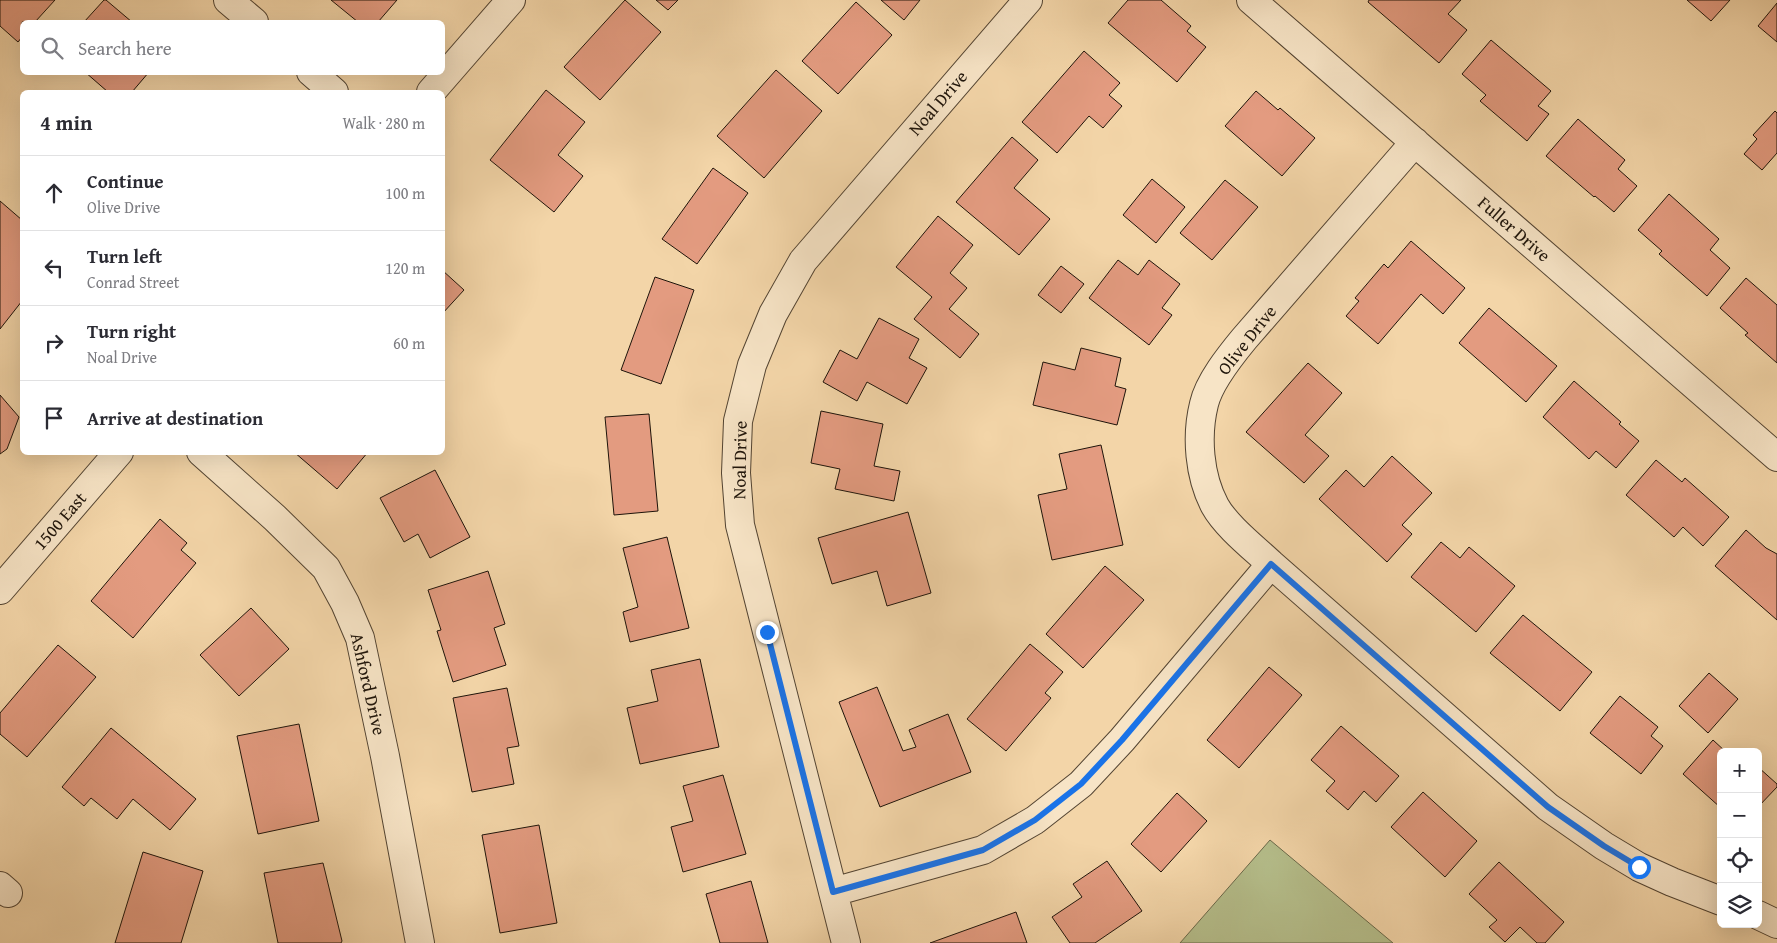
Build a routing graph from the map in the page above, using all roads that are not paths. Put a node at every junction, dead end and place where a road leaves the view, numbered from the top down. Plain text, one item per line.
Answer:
1 (228, 0) edge
2 (511, 0) edge
3 (1028, 0) edge
4 (1251, 0) edge
5 (252, 20) edge
6 (314, 75) edge
7 (332, 90) edge
8 (433, 90) edge
9 (1414, 142) junction
10 (116, 455) edge
11 (204, 455) edge
12 (1777, 457) edge
13 (1271, 564) junction
14 (0, 590) edge
15 (833, 892) junction
16 (1717, 899) edge
17 (1762, 917) edge
18 (1777, 924) edge
19 (420, 943) edge
20 (846, 943) edge

1 - 5 street
2 - 8 street
3 - 15 street, Noal Drive
4 - 9 street, Fuller Drive
6 - 7 street
9 - 12 street, Fuller Drive
9 - 13 street, Olive Drive
10 - 14 street, 1500 East
11 - 19 street, Ashford Drive
13 - 15 street
13 - 16 street, Olive Drive
15 - 20 street, Noal Drive
17 - 18 street

